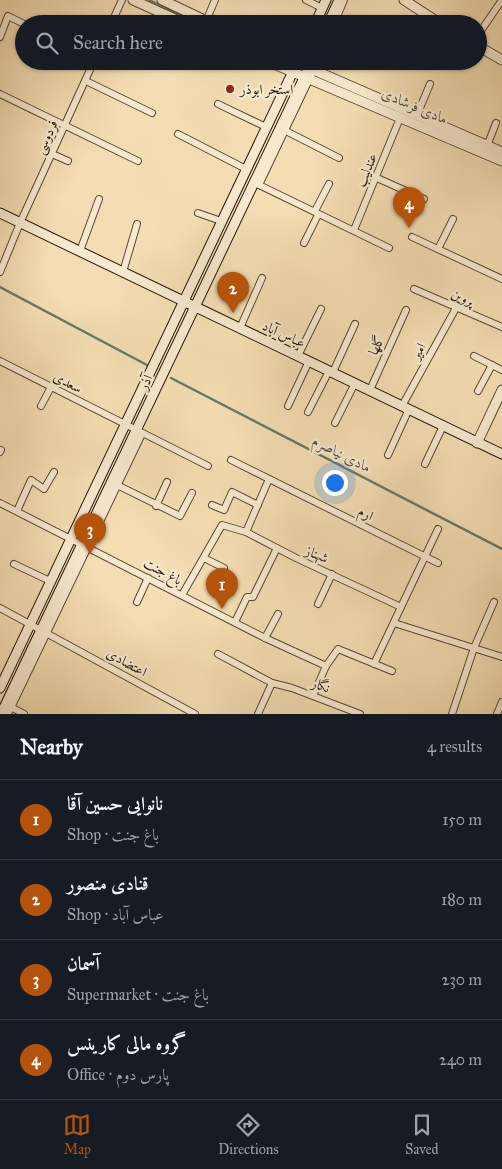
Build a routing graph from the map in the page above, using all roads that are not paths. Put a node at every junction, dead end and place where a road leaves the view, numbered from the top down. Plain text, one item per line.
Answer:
1 (122, 0) edge
2 (133, 0) edge
3 (162, 0) edge
4 (215, 0) edge
5 (306, 0) edge
6 (339, 0) edge
7 (344, 0) edge
8 (404, 0) edge
9 (502, 0) edge
10 (324, 4) edge
11 (337, 10) junction
12 (115, 15) edge
13 (166, 15) edge
14 (195, 15) edge
15 (212, 15) edge
16 (334, 15) edge
17 (336, 15) edge
18 (428, 15) edge
19 (15, 20) edge
20 (487, 22) edge
21 (0, 38) edge
22 (487, 51) edge
23 (502, 60) edge
24 (90, 70) edge
25 (286, 70) edge
26 (293, 70) edge
27 (311, 70) edge
28 (324, 70) edge
29 (292, 73) junction
30 (307, 79) junction
31 (86, 80) junction
32 (430, 84) dead end
33 (0, 94) edge
34 (218, 104) dead end
35 (152, 113) dead end
36 (418, 115) junction
37 (400, 118) junction
38 (496, 123) dead end
39 (65, 126) junction
40 (266, 127) junction
41 (283, 129) junction
42 (178, 134) dead end
43 (487, 146) junction
44 (502, 152) edge
45 (52, 154) junction
46 (339, 158) dead end
47 (68, 161) dead end
48 (138, 161) dead end
49 (502, 161) edge
50 (246, 169) junction
51 (377, 178) junction
52 (257, 184) junction
53 (329, 184) dead end
54 (99, 199) dead end
55 (424, 199) dead end
56 (0, 213) edge
57 (198, 213) dead end
58 (316, 213) junction
59 (453, 219) dead end
60 (221, 221) junction
61 (20, 223) junction
62 (138, 224) dead end
63 (354, 230) junction
64 (412, 237) dead end
65 (304, 244) dead end
66 (389, 248) dead end
67 (438, 249) junction
68 (80, 251) junction
69 (0, 272) edge
70 (123, 272) junction
71 (262, 278) dead end
72 (502, 278) edge
73 (414, 289) dead end
74 (183, 300) junction
75 (196, 307) junction
76 (456, 308) junction
77 (320, 309) dead end
78 (406, 310) dead end
79 (355, 324) dead end
80 (502, 327) edge
81 (240, 328) junction
82 (298, 356) junction
83 (474, 356) dead end
84 (0, 361) edge
85 (309, 361) junction
86 (492, 365) junction
87 (502, 370) edge
88 (331, 371) junction
89 (147, 377) junction
90 (355, 383) junction
91 (160, 384) junction
92 (51, 387) junction
93 (370, 390) junction
94 (502, 390) edge
95 (478, 391) dead end
96 (42, 406) dead end
97 (288, 406) dead end
98 (406, 408) junction
99 (308, 412) dead end
100 (335, 422) dead end
101 (124, 425) junction
102 (443, 426) junction
103 (139, 432) junction
104 (477, 442) junction
105 (502, 454) edge
106 (388, 455) dead end
107 (231, 460) dead end
108 (425, 464) dead end
109 (208, 466) dead end
110 (54, 472) dead end
111 (269, 479) junction
112 (167, 482) dead end
113 (114, 483) junction
114 (192, 493) dead end
115 (0, 503) edge
116 (212, 505) dead end
117 (258, 505) junction
118 (156, 506) junction
119 (17, 511) junction
120 (438, 529) dead end
121 (246, 532) junction
122 (70, 538) junction
123 (85, 545) junction
124 (277, 548) junction
125 (425, 557) junction
126 (204, 558) junction
127 (438, 563) dead end
128 (14, 564) dead end
129 (224, 568) dead end
130 (332, 574) junction
131 (148, 578) junction
132 (50, 581) junction
133 (182, 595) junction
134 (137, 602) dead end
135 (494, 602) dead end
136 (318, 604) dead end
137 (401, 607) junction
138 (0, 608) edge
139 (278, 614) dead end
140 (235, 622) junction
141 (394, 623) junction
142 (30, 624) junction
143 (44, 630) junction
144 (265, 638) junction
145 (474, 648) junction
146 (218, 654) dead end
147 (502, 657) edge
148 (374, 664) junction
149 (326, 666) junction
150 (392, 671) dead end
151 (272, 683) junction
152 (0, 688) edge
153 (313, 696) junction
154 (502, 702) edge
155 (8, 705) junction
156 (1, 714) edge
157 (8, 714) edge
158 (24, 714) edge
159 (195, 714) edge
160 (258, 714) edge
161 (360, 714) edge
162 (452, 714) edge
163 (497, 714) edge

1 - 12 street
2 - 13 main road
3 - 14 main road
4 - 15 street
5 - 10 street
6 - 11 main road
7 - 11 street
8 - 18 main road
9 - 20 street
11 - 16 main road
11 - 17 street
19 - 21 street
22 - 23 main road
24 - 31 street, فردوسی
25 - 29 main road
26 - 29 main road, آذر
27 - 30 main road, آذر
28 - 36 main road
29 - 30 main road
29 - 40 main road, آذر
30 - 37 main road
30 - 41 main road, آذر
31 - 35 street
31 - 39 street, فردوسی
32 - 36 street
33 - 39 street
34 - 40 street
36 - 43 main road
37 - 49 main road
37 - 51 street, عندلیب
38 - 43 street
39 - 45 street, فردوسی
39 - 48 street
40 - 50 main road, آذر
41 - 46 street
41 - 52 main road, آذر
42 - 50 street
43 - 44 main road
45 - 47 street
45 - 61 street, فردوسی
50 - 60 main road, آذر
51 - 55 street
51 - 63 street, عندلیب
52 - 58 street
52 - 75 main road, آذر
53 - 58 street
54 - 68 street
56 - 61 main road, عباس آباد
57 - 60 street
58 - 63 street
58 - 65 street
59 - 67 street
60 - 74 main road, آذر
61 - 68 main road, عباس آباد
61 - 69 street, فردوسی
62 - 70 street
63 - 66 street
64 - 67 street
67 - 72 street
68 - 70 main road, عباس آباد
70 - 74 main road, عباس آباد
71 - 81 street
73 - 76 street, پروین
74 - 75 main road, عباس آباد
74 - 89 main road, آذر
75 - 81 main road, عباس آباد
75 - 91 main road, آذر
76 - 80 street, پروین
76 - 98 street, امیر
77 - 82 street
78 - 93 street, گلها
79 - 88 street
81 - 82 main road, عباس آباد
82 - 85 main road, عباس آباد
83 - 86 street
84 - 92 street, سعدی
85 - 88 main road, عباس آباد
85 - 97 street
86 - 87 street
86 - 95 street
88 - 90 main road, عباس آباد
88 - 99 street
89 - 91 main road
89 - 101 main road, آذر
90 - 93 main road, عباس آباد
90 - 100 street
91 - 103 main road, آذر
92 - 96 street
92 - 101 street, سعدی
93 - 98 main road, عباس آباد
94 - 104 main road
98 - 102 main road, عباس آباد
98 - 106 street, امیر
101 - 103 street, سعدی
101 - 122 main road, آذر
102 - 104 main road, عباس آباد
102 - 108 street
103 - 109 street, سعدی
103 - 113 main road, آذر
104 - 105 main road, عباس آباد
107 - 111 street, ارم
110 - 119 street
111 - 117 street
111 - 125 street, ارم
112 - 118 street
113 - 118 street
113 - 123 main road, آذر
114 - 118 street
115 - 119 street, باغ جنت
116 - 117 street
117 - 121 street
119 - 122 street, باغ جنت
120 - 125 street
121 - 124 street, شهناز
121 - 126 street, شهناز
122 - 123 street, باغ جنت
122 - 132 main road, آذر
123 - 131 street, باغ جنت
123 - 143 main road, آذر
124 - 130 street, شهناز
124 - 140 street
125 - 127 street, ارم
125 - 137 street
126 - 129 street
126 - 133 street
128 - 132 street
130 - 136 street
130 - 137 street, شهناز
131 - 133 street, باغ جنت
131 - 134 street
132 - 142 main road, آذر
133 - 140 street, باغ جنت
135 - 145 street
137 - 141 street
138 - 142 street, اعتضادی
139 - 144 street
140 - 144 street, باغ جنت
141 - 145 street
141 - 148 street
142 - 143 street, اعتضادی
142 - 152 main road, آذر
143 - 155 main road, آذر
143 - 159 street, اعتضادی
144 - 149 street, باغ جنت
145 - 147 street
145 - 162 street
146 - 151 street, نگار
148 - 149 street
148 - 150 street
149 - 153 street
151 - 153 street, نگار
151 - 160 street
153 - 161 street, نگار
154 - 163 street
155 - 156 main road, آذر
155 - 157 street, آذر
155 - 158 street

